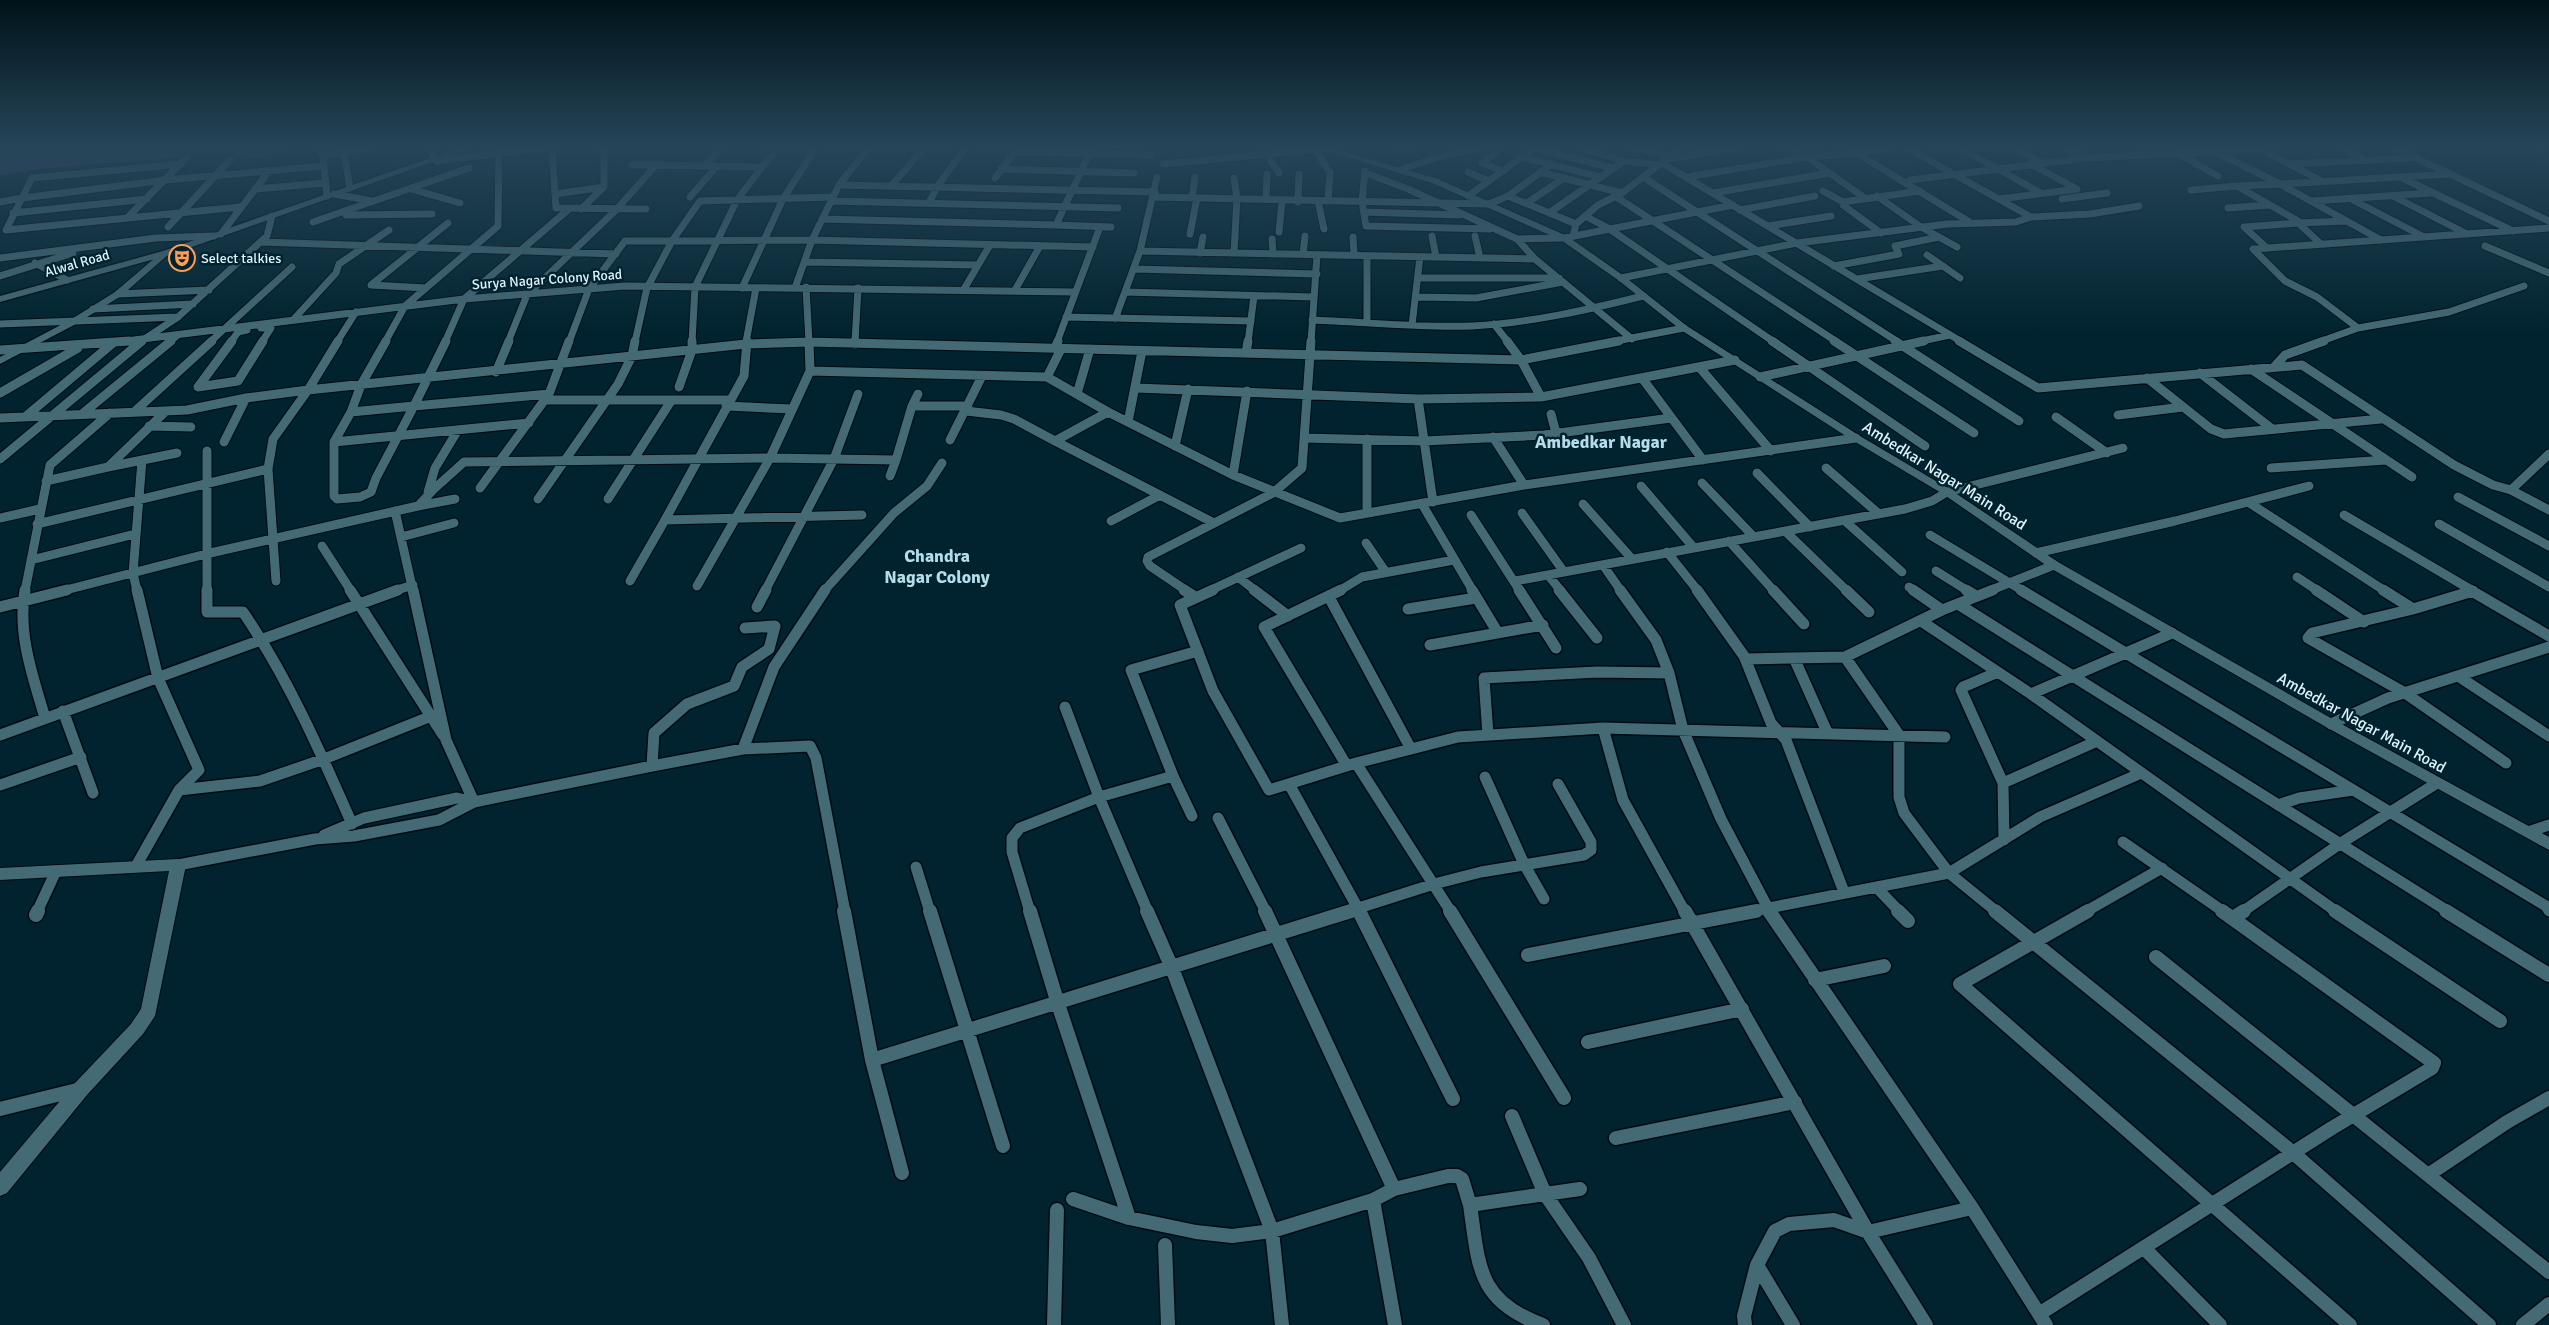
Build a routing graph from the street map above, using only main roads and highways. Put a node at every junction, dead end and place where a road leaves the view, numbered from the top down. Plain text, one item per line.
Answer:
1 (289, 210) edge
2 (0, 299) edge

1 - 2 main road, Alwal Road

